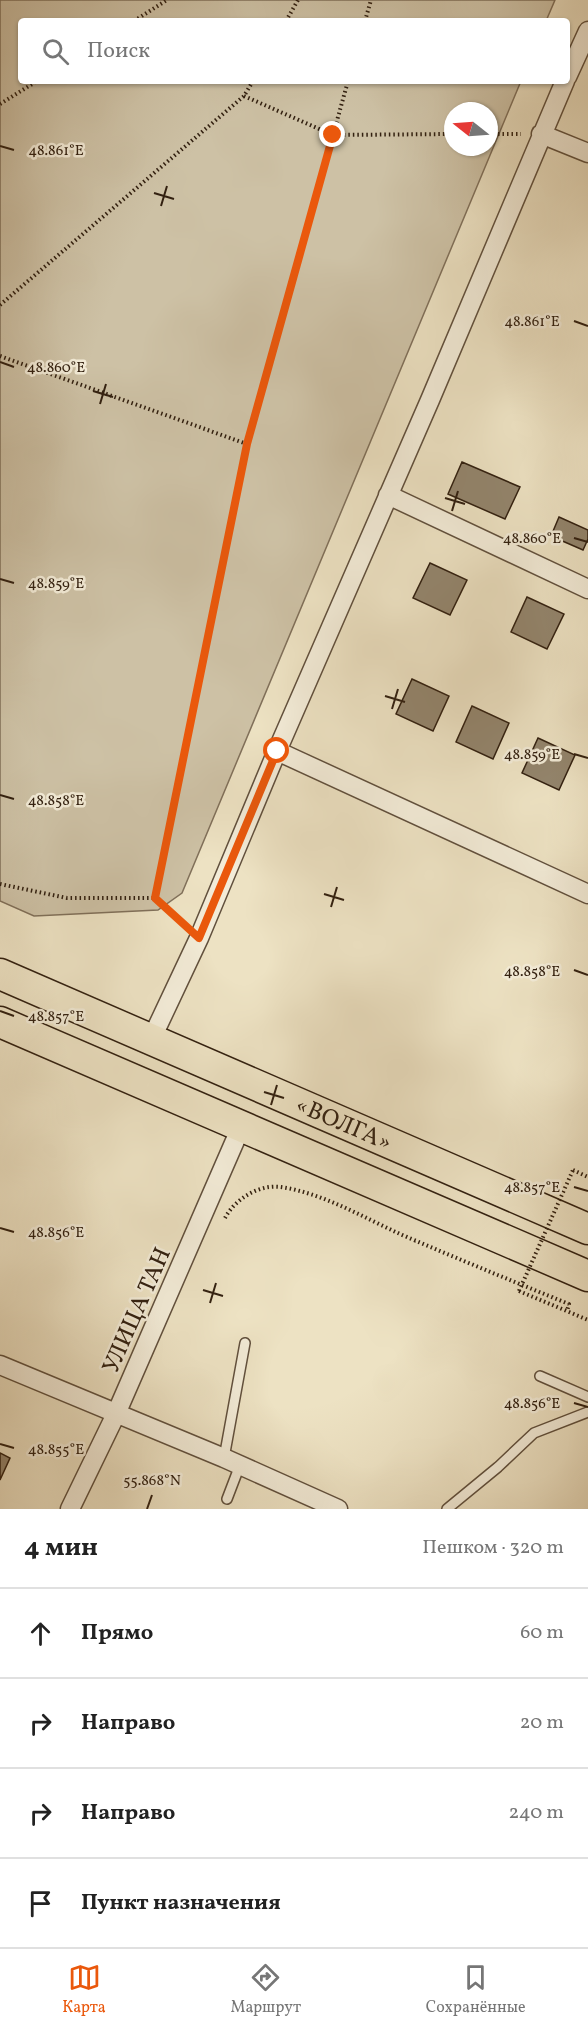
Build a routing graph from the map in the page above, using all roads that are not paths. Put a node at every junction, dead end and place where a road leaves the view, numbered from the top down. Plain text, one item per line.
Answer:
1 (588, 31) edge
2 (570, 70) edge
3 (564, 84) edge
4 (542, 134) junction
5 (588, 153) edge
6 (388, 495) junction
7 (588, 589) edge
8 (277, 751) junction
9 (588, 894) edge
10 (0, 974) edge
11 (0, 1022) edge
12 (151, 1040) junction
13 (242, 1128) junction
14 (588, 1229) edge
15 (588, 1276) edge
16 (245, 1343) dead end
17 (0, 1365) edge
18 (540, 1376) dead end
19 (588, 1397) edge
20 (588, 1412) edge
21 (116, 1414) junction
22 (232, 1461) junction
23 (226, 1498) dead end
24 (70, 1509) edge
25 (338, 1509) edge
26 (447, 1509) edge

1 - 2 street
3 - 4 street
4 - 5 street
4 - 6 street
6 - 7 street
6 - 8 street
8 - 9 street
8 - 12 street
10 - 12 highway, «ВОЛГА»
11 - 13 highway, «ВОЛГА»
12 - 14 highway, «ВОЛГА»
13 - 15 highway, «ВОЛГА»
13 - 21 street, УЛИЦА ТАН
16 - 22 lane
17 - 21 street
18 - 19 lane
20 - 26 lane
21 - 22 street
21 - 24 street, УЛИЦА ТАН
22 - 23 lane
22 - 25 street

